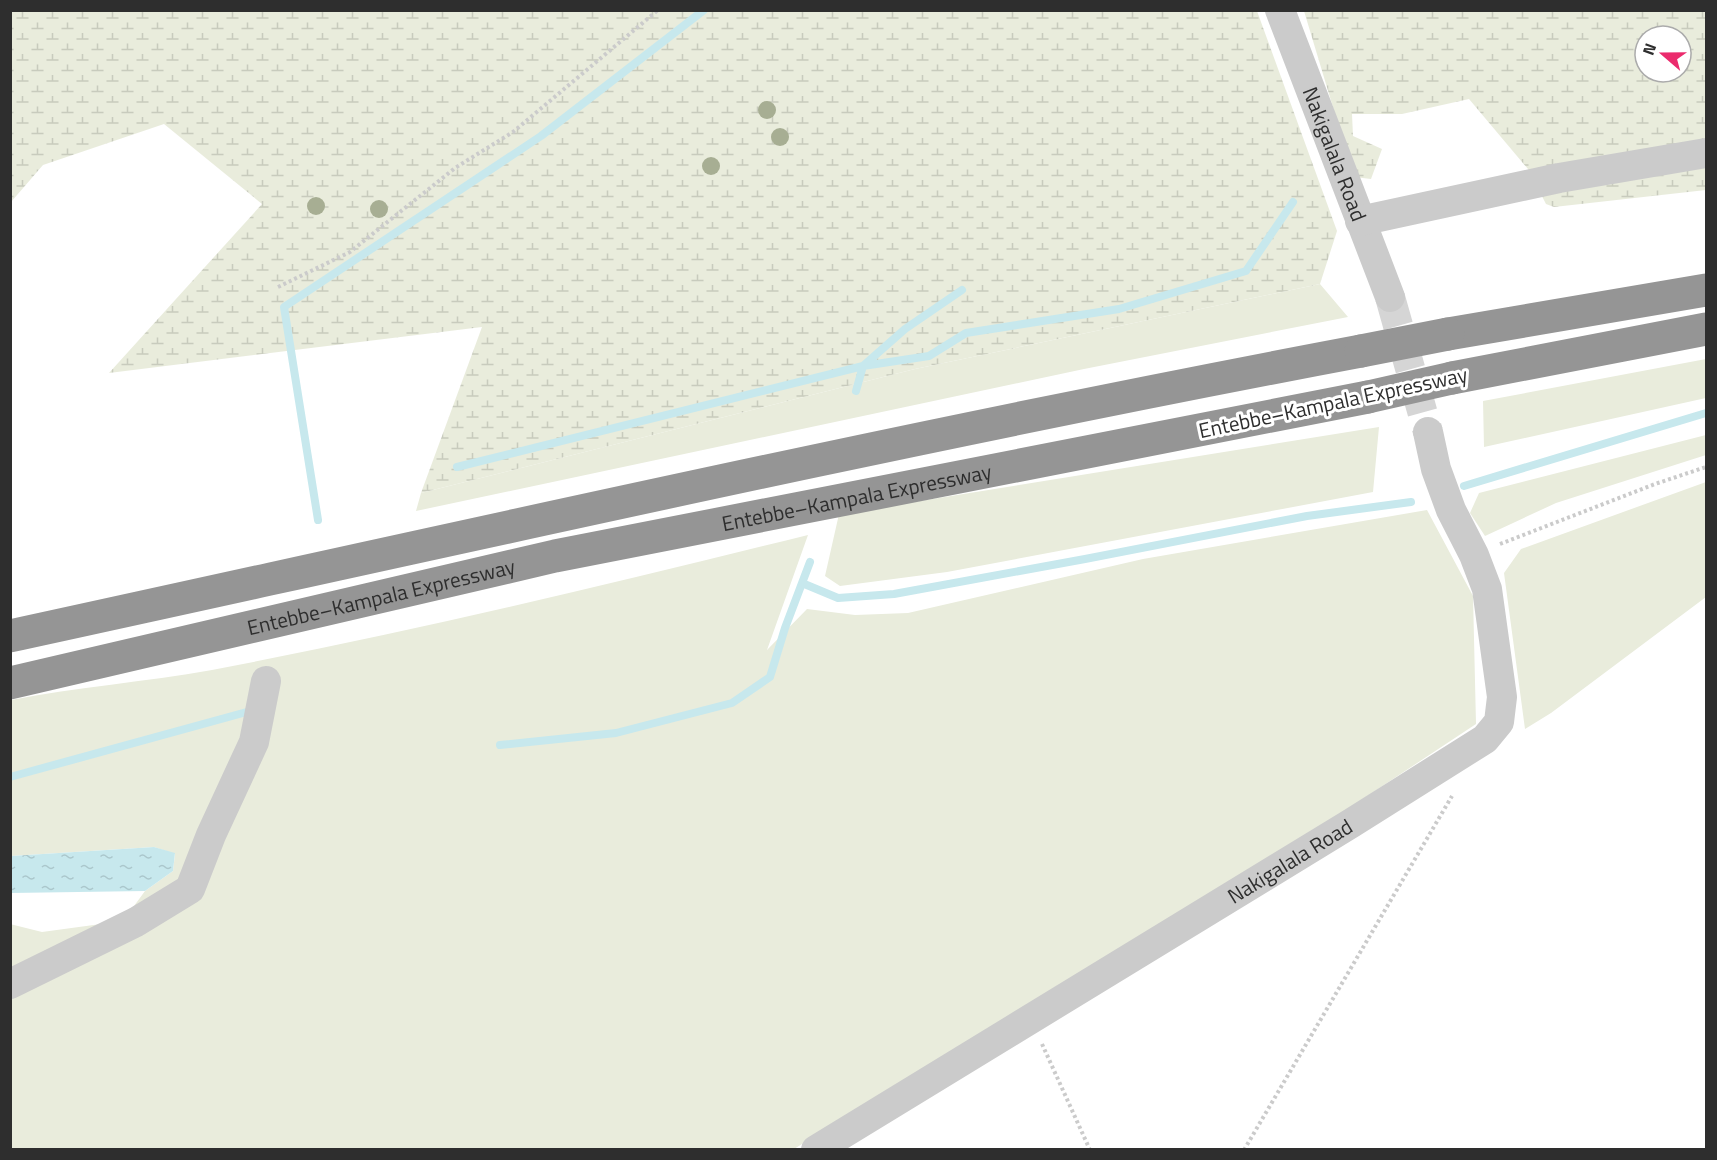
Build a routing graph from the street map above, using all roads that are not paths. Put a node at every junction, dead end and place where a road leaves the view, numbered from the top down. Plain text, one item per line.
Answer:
1 (1280, 10) edge
2 (1707, 153) edge
3 (1360, 221) junction
4 (1707, 290) edge
5 (1390, 297) tunnel mouth
6 (1707, 329) edge
7 (1428, 432) tunnel mouth
8 (10, 636) edge
9 (266, 681) dead end
10 (10, 683) edge
11 (10, 984) edge
12 (816, 1149) edge

1 - 3 street, Nakigalala Road
2 - 3 street
3 - 5 street, Nakigalala Road
4 - 8 highway, Entebbe–Kampala Expressway, bridge
6 - 10 highway, Entebbe–Kampala Expressway, bridge
7 - 12 street, Nakigalala Road
9 - 11 street

